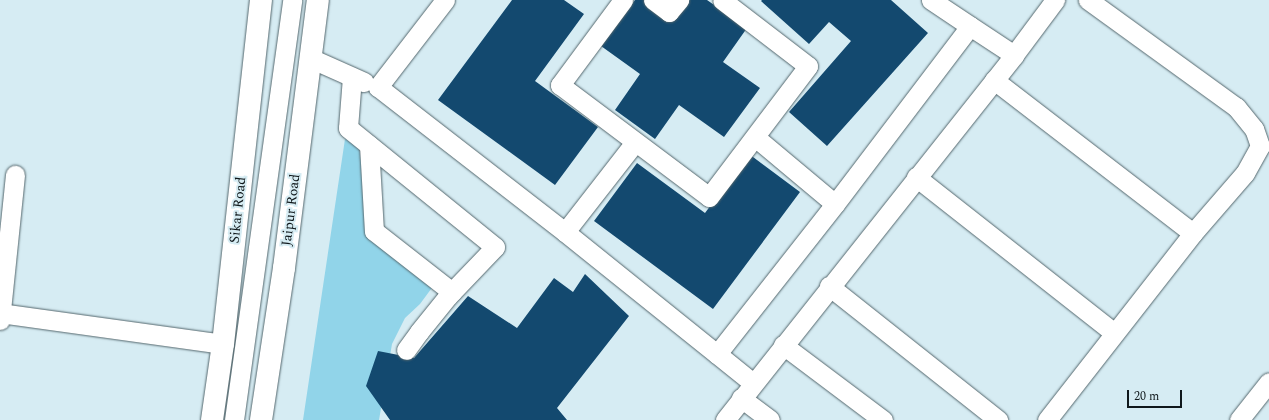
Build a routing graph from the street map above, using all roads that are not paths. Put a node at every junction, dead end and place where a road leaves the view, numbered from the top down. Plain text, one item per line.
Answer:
1 (262, 0) edge
2 (292, 0) edge
3 (318, 0) edge
4 (445, 0) edge
5 (623, 0) edge
6 (653, 0) edge
7 (679, 0) edge
8 (722, 0) edge
9 (931, 0) edge
10 (1055, 0) edge
11 (1088, 0) edge
12 (970, 26) junction
13 (1014, 55) junction
14 (310, 58) junction
15 (352, 77) junction
16 (994, 80) junction
17 (378, 88) junction
18 (754, 137) junction
19 (1264, 141) edge
20 (635, 142) junction
21 (369, 145) junction
22 (15, 175) dead end
23 (916, 177) junction
24 (835, 204) junction
25 (565, 232) junction
26 (1193, 233) junction
27 (829, 286) junction
28 (452, 292) junction
29 (0, 316) edge
30 (1114, 333) junction
31 (223, 344) junction
32 (783, 345) junction
33 (406, 350) dead end
34 (717, 354) junction
35 (1269, 382) edge
36 (747, 391) junction
37 (212, 420) edge
38 (234, 420) edge
39 (261, 420) edge
40 (725, 420) edge
41 (770, 420) edge
42 (883, 420) edge
43 (998, 420) edge
44 (1047, 420) edge
45 (1239, 420) edge

1 - 31 main road, Sikar Road
2 - 38 street
3 - 14 main road, Jaipur Road
4 - 17 street
5 - 20 street
6 - 7 street
8 - 18 street
9 - 12 street
10 - 13 street
11 - 19 street
12 - 13 street
12 - 24 street
13 - 16 street
14 - 15 street
14 - 39 main road, Jaipur Road
15 - 17 street
15 - 21 street
16 - 23 street
16 - 26 street
17 - 25 street
18 - 20 street
18 - 24 street
19 - 26 street
20 - 25 street
21 - 28 street
21 - 28 street
22 - 29 street
23 - 27 street
23 - 30 street
24 - 34 street
25 - 34 street
26 - 30 street
27 - 32 street
27 - 43 street
28 - 33 street
29 - 31 street
30 - 44 street
31 - 37 main road, Sikar Road
32 - 36 street
32 - 42 street
34 - 36 street
35 - 45 street
36 - 40 street
36 - 41 street

